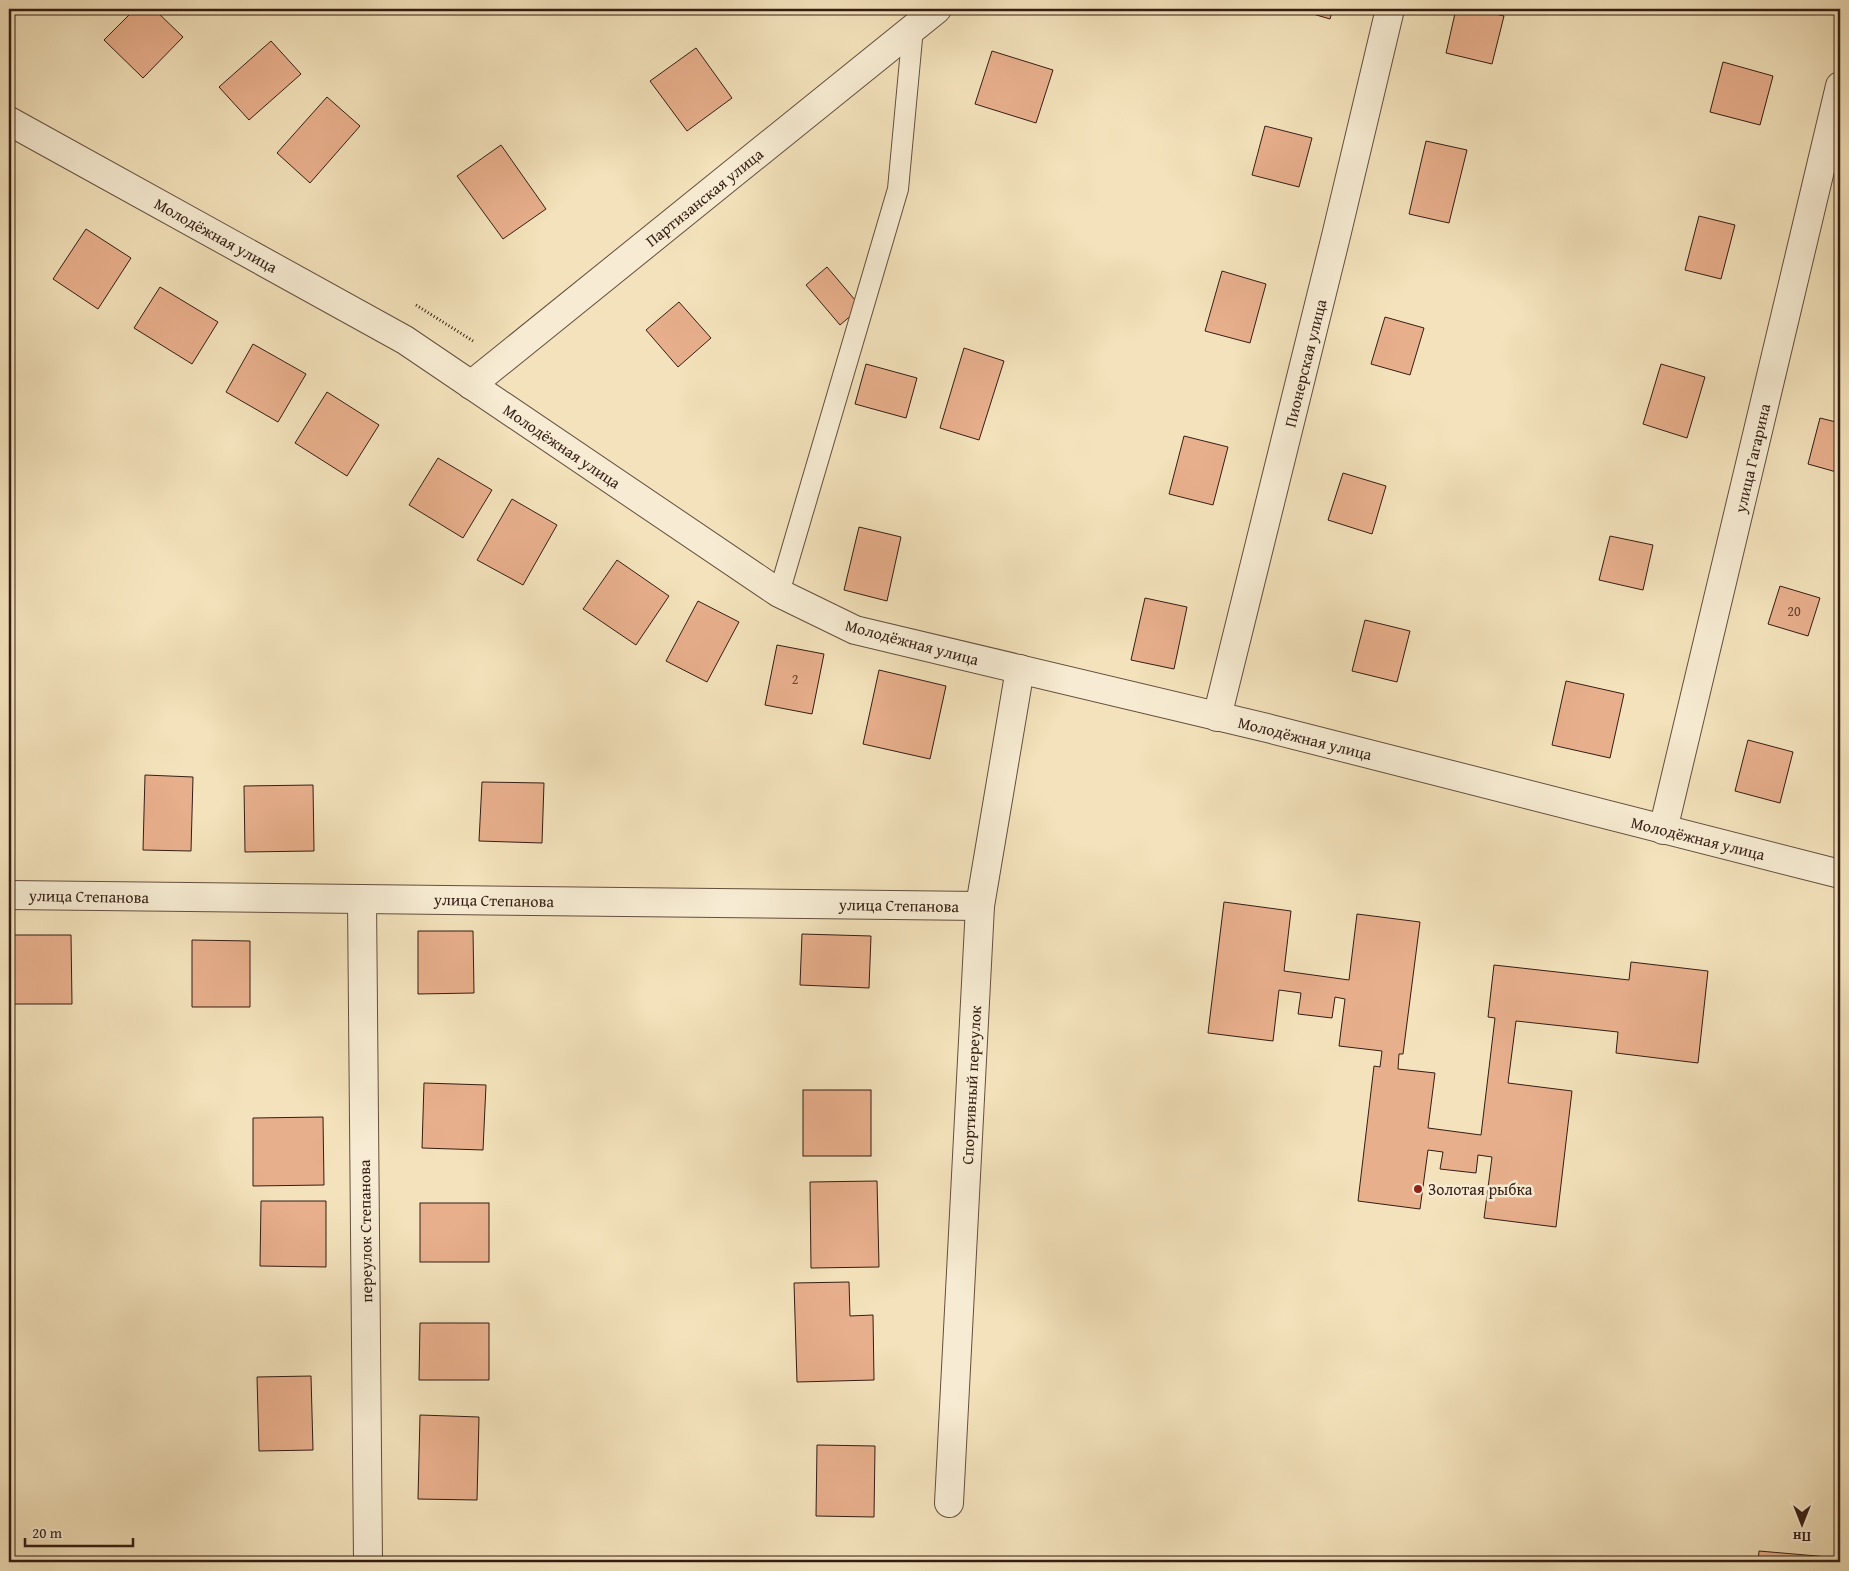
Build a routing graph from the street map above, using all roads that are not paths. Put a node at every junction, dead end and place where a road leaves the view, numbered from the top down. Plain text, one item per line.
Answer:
1 (937, 9) edge
2 (1390, 9) edge
3 (912, 28) junction
4 (1840, 86) edge
5 (9, 120) edge
6 (472, 385) junction
7 (779, 593) junction
8 (1020, 669) junction
9 (1217, 716) junction
10 (1663, 830) junction
11 (1840, 874) edge
12 (9, 895) edge
13 (362, 899) junction
14 (980, 906) junction
15 (949, 1503) dead end
16 (368, 1562) edge

1 - 3 street, Партизанская улица
2 - 9 street, Пионерская улица
3 - 6 street, Партизанская улица
3 - 7 lane
4 - 10 street, улица Гагарина
5 - 6 street, Молодёжная улица
6 - 7 street, Молодёжная улица
7 - 8 street, Молодёжная улица
8 - 9 street, Молодёжная улица
8 - 14 street, Спортивный переулок
9 - 10 street, Молодёжная улица
10 - 11 street, Молодёжная улица
12 - 13 street, улица Степанова
13 - 14 street, улица Степанова
13 - 16 street, переулок Степанова
14 - 15 street, Спортивный переулок

